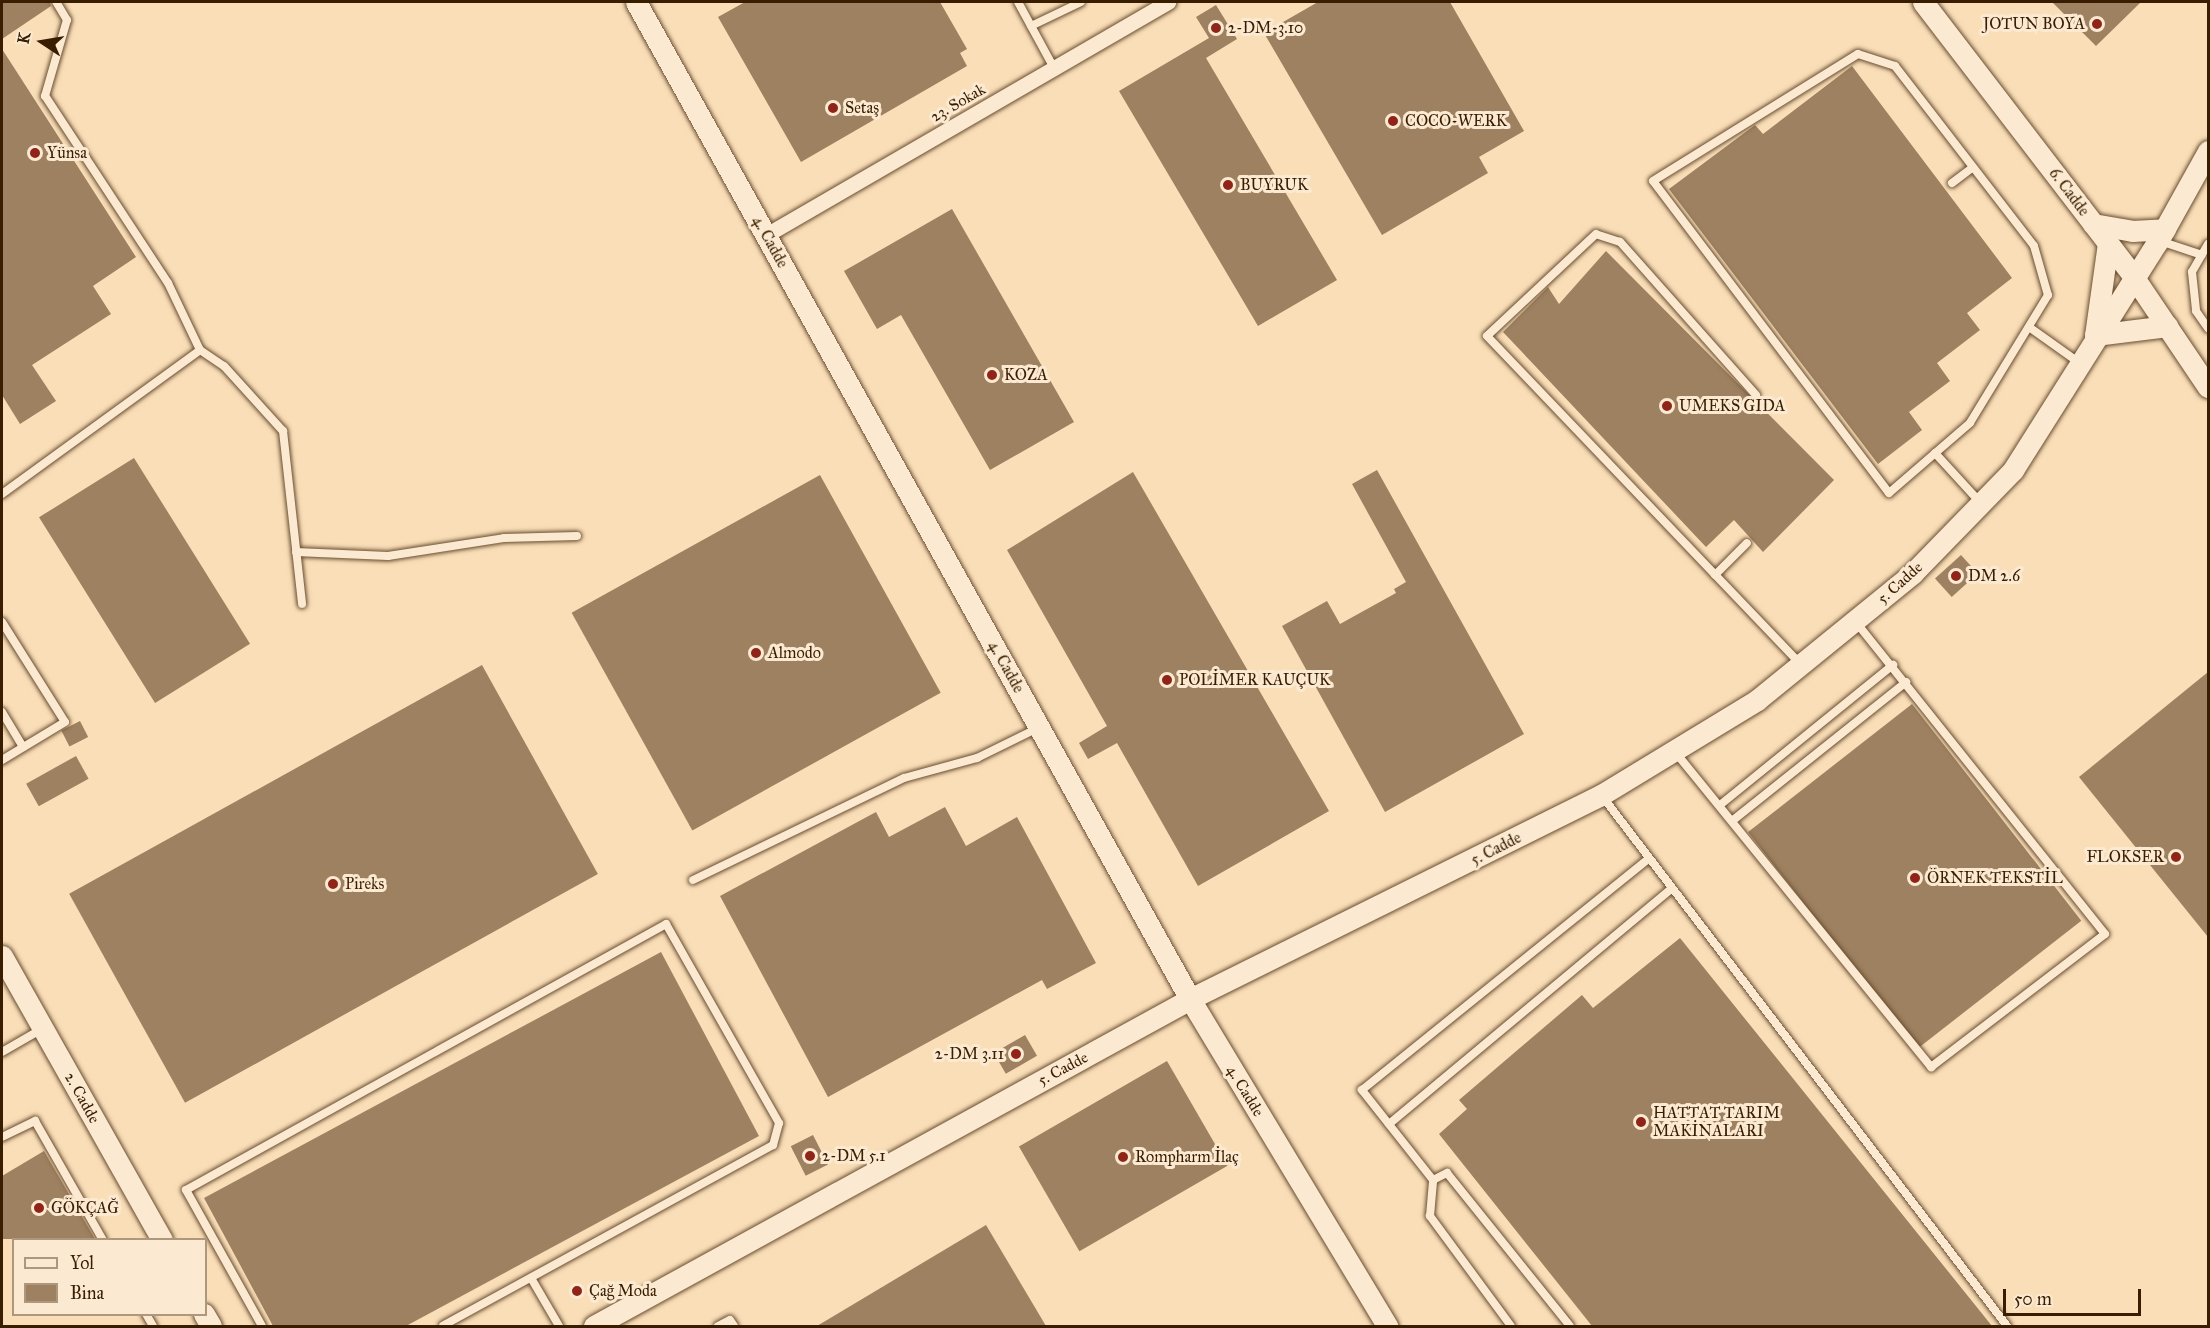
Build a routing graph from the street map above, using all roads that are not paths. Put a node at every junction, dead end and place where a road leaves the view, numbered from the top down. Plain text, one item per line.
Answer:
1 (56, 2) edge
2 (636, 2) edge
3 (1018, 2) edge
4 (1081, 2) edge
5 (1168, 2) edge
6 (1923, 2) edge
7 (1031, 26) junction
8 (1054, 68) junction
9 (2208, 151) edge
10 (1973, 167) junction
11 (1952, 183) dead end
12 (2093, 224) junction
13 (766, 235) junction
14 (2161, 235) junction
15 (2108, 243) junction
16 (2208, 244) edge
17 (2202, 255) junction
18 (2133, 276) junction
19 (2167, 326) junction
20 (2029, 327) junction
21 (2208, 328) edge
22 (2095, 335) junction
23 (200, 350) junction
24 (2080, 363) junction
25 (2208, 387) edge
26 (1756, 395) dead end
27 (1935, 453) junction
28 (2, 494) edge
29 (1982, 505) junction
30 (577, 536) dead end
31 (1747, 543) dead end
32 (296, 552) junction
33 (1715, 575) junction
34 (302, 604) dead end
35 (2, 622) edge
36 (1856, 622) junction
37 (1801, 665) junction
38 (1893, 665) junction
39 (1906, 682) junction
40 (2, 712) edge
41 (1039, 727) junction
42 (23, 747) junction
43 (1676, 753) junction
44 (2, 760) edge
45 (1601, 795) junction
46 (1720, 805) junction
47 (1732, 821) junction
48 (1648, 859) junction
49 (693, 880) dead end
50 (1672, 888) junction
51 (2, 956) edge
52 (1190, 999) junction
53 (43, 1029) junction
54 (2, 1052) edge
55 (1389, 1124) junction
56 (2, 1137) edge
57 (1433, 1180) junction
58 (102, 1238) edge
59 (161, 1238) edge
60 (531, 1278) junction
61 (262, 1326) edge
62 (443, 1326) edge
63 (559, 1326) edge
64 (594, 1326) edge
65 (718, 1326) edge
66 (735, 1326) edge
67 (1387, 1326) edge
68 (1510, 1326) edge
69 (1570, 1326) edge
70 (2007, 1326) edge

1 - 23 lane
2 - 13 street, 4. Cadde
3 - 7 lane
4 - 7 lane
5 - 8 street, 23. Sokak
6 - 12 street, 6. Cadde
7 - 8 lane
8 - 13 street, 23. Sokak
9 - 14 street, 5. Cadde
10 - 11 lane
10 - 20 lane
10 - 27 lane
12 - 14 street
12 - 15 street, 6. Cadde
13 - 41 street, 4. Cadde
14 - 17 lane
14 - 18 street, 5. Cadde
15 - 18 street, 6. Cadde
15 - 22 street
16 - 17 lane
17 - 21 lane
18 - 19 street, 6. Cadde
18 - 22 street, 5. Cadde
19 - 22 street
19 - 25 street, 6. Cadde
20 - 24 lane
20 - 27 lane
22 - 24 street, 5. Cadde
23 - 28 lane
23 - 32 lane
24 - 29 street, 5. Cadde
26 - 33 lane
27 - 29 lane
29 - 36 street, 5. Cadde
30 - 32 lane
31 - 33 lane
32 - 34 lane
33 - 37 lane
35 - 42 lane
36 - 37 street, 5. Cadde
36 - 38 lane
37 - 43 street, 5. Cadde
38 - 39 lane
38 - 46 lane
39 - 47 lane
39 - 47 lane
40 - 42 lane
41 - 49 lane
41 - 52 street, 4. Cadde
42 - 44 lane
43 - 45 street, 5. Cadde
43 - 46 lane
45 - 48 lane
45 - 52 street, 5. Cadde
46 - 47 lane
48 - 50 lane
48 - 55 lane
50 - 55 lane
50 - 70 lane
51 - 53 street, 2. Cadde
52 - 64 street, 5. Cadde
52 - 67 street, 4. Cadde
53 - 54 lane
53 - 59 street, 2. Cadde
55 - 57 lane
56 - 58 lane
57 - 68 lane
57 - 69 lane
60 - 61 lane
60 - 62 lane
60 - 63 lane
65 - 66 lane

